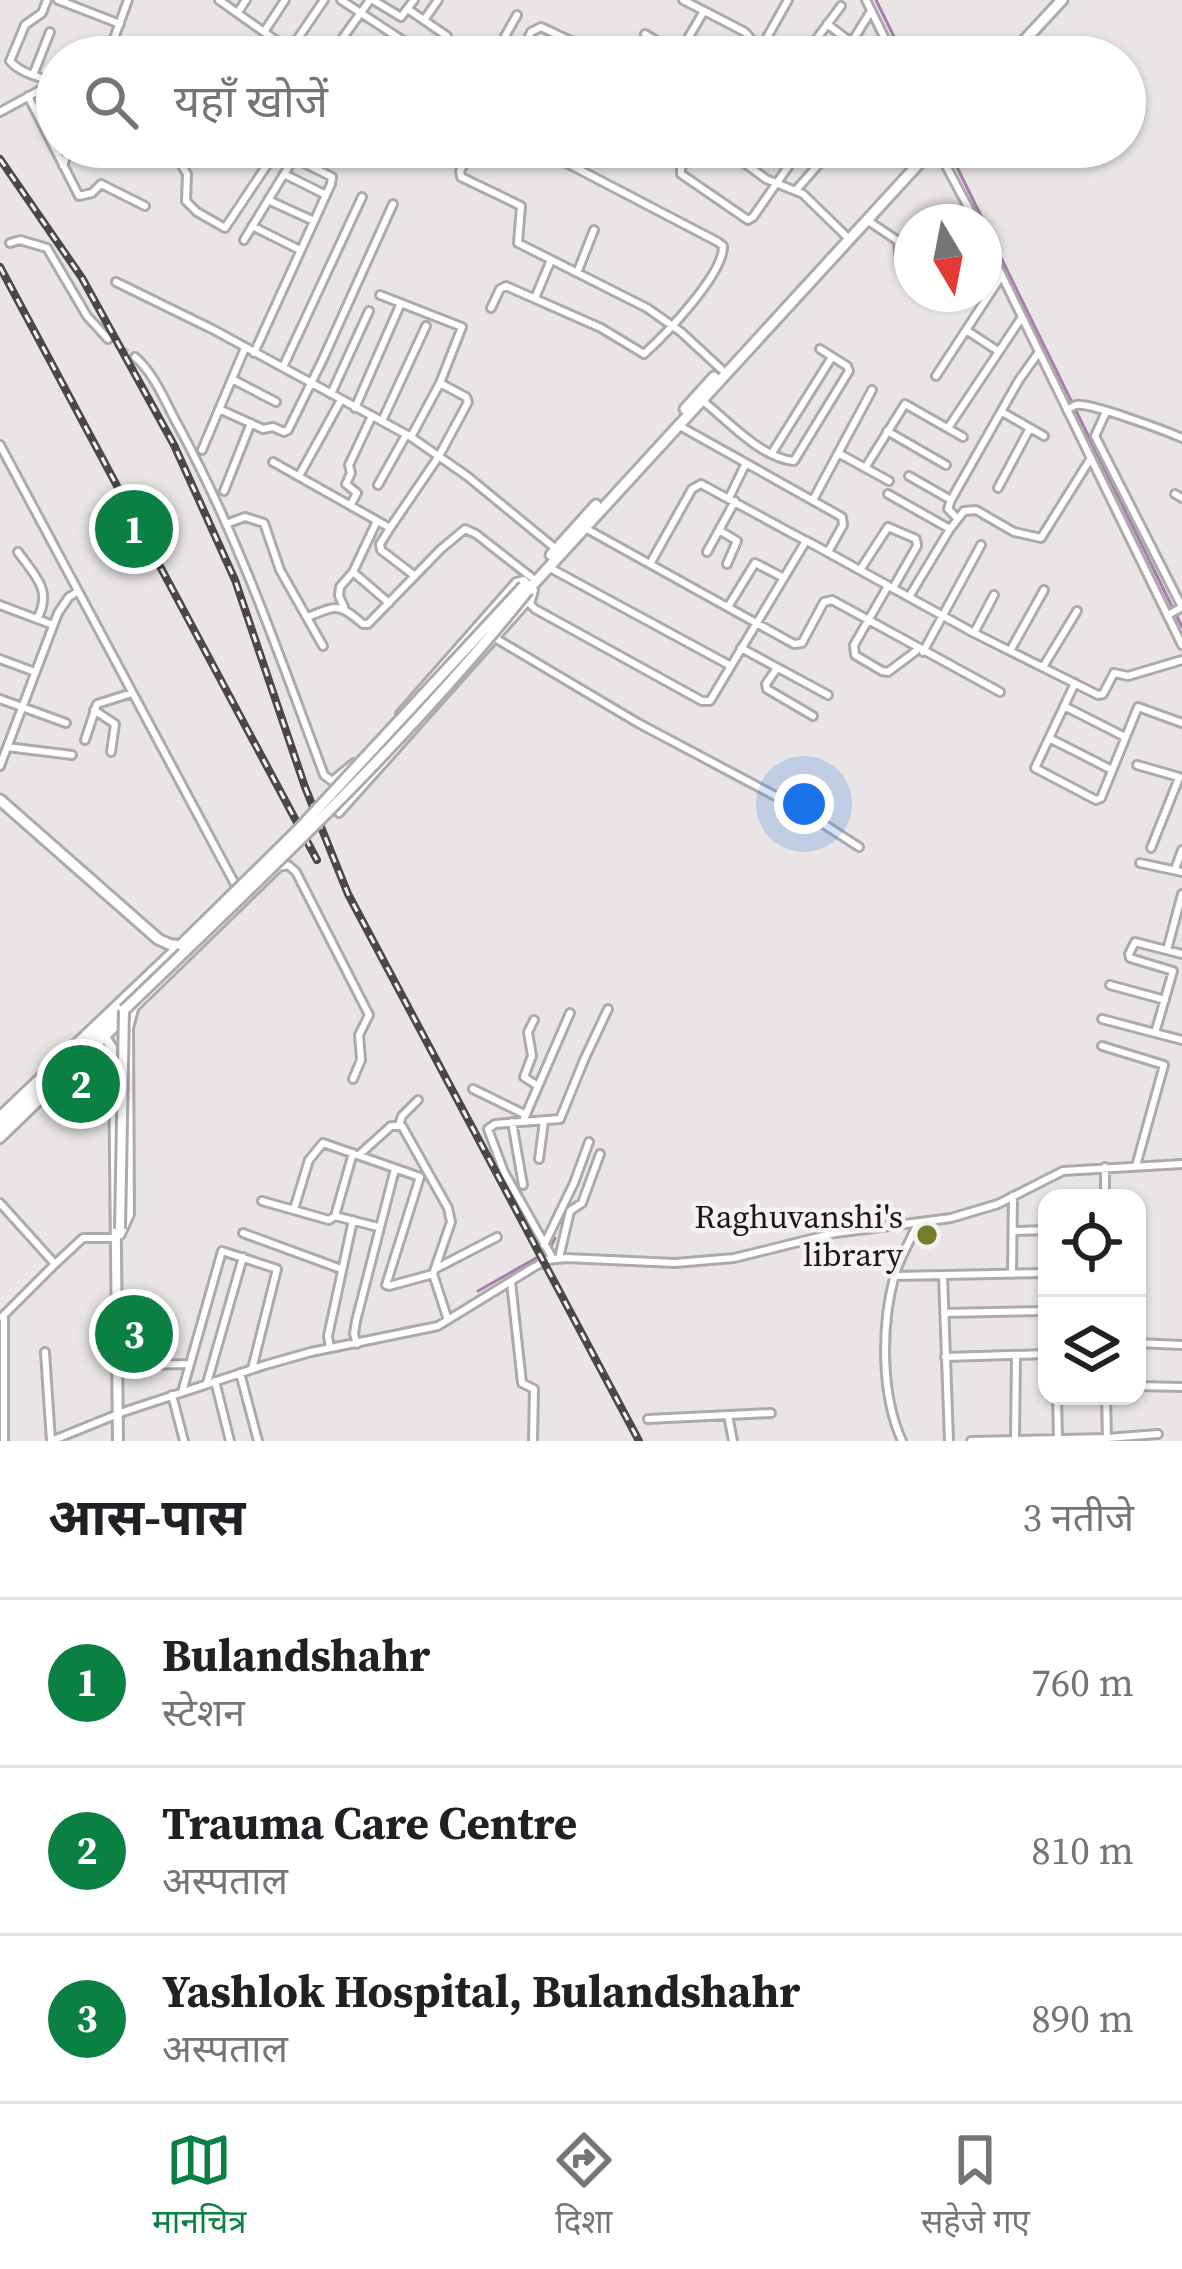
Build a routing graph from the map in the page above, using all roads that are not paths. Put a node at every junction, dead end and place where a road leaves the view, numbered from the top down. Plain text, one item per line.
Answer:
1 (47, 0) edge
2 (58, 0) edge
3 (128, 0) edge
4 (219, 0) edge
5 (246, 0) edge
6 (285, 0) edge
7 (324, 0) edge
8 (341, 0) edge
9 (371, 0) edge
10 (414, 0) edge
11 (438, 0) edge
12 (683, 0) edge
13 (788, 0) edge
14 (866, 0) edge
15 (1066, 0) edge
16 (841, 6) dead end
17 (409, 10) junction
18 (704, 11) junction
19 (872, 11) junction
20 (238, 13) junction
21 (359, 13) junction
22 (517, 15) dead end
23 (424, 20) junction
24 (119, 24) junction
25 (827, 25) junction
26 (50, 32) dead end
27 (264, 32) junction
28 (645, 34) dead end
29 (48, 36) edge
30 (115, 36) edge
31 (270, 36) edge
32 (300, 36) edge
33 (343, 36) edge
34 (395, 36) edge
35 (447, 36) dead end
36 (505, 36) edge
37 (529, 36) edge
38 (563, 36) edge
39 (649, 36) edge
40 (689, 36) edge
41 (748, 36) edge
42 (770, 36) edge
43 (819, 36) edge
44 (842, 36) edge
45 (856, 36) edge
46 (884, 36) edge
47 (1033, 36) edge
48 (36, 67) edge
49 (33, 75) junction
50 (36, 76) edge
51 (36, 93) edge
52 (28, 97) junction
53 (0, 112) edge
54 (36, 113) edge
55 (63, 168) edge
56 (183, 168) edge
57 (266, 168) edge
58 (289, 168) edge
59 (312, 168) edge
60 (462, 168) edge
61 (579, 168) edge
62 (681, 168) edge
63 (750, 168) edge
64 (787, 168) edge
65 (815, 168) edge
66 (911, 168) edge
67 (913, 168) edge
68 (944, 168) edge
69 (284, 174) junction
70 (777, 183) junction
71 (796, 190) junction
72 (326, 195) junction
73 (362, 197) dead end
74 (268, 200) junction
75 (393, 204) dead end
76 (965, 204) edge
77 (145, 206) dead end
78 (867, 220) junction
79 (314, 221) junction
80 (252, 226) junction
81 (594, 230) dead end
82 (845, 235) junction
83 (894, 238) edge
84 (244, 240) dead end
85 (10, 243) dead end
86 (299, 250) junction
87 (551, 260) junction
88 (577, 273) junction
89 (1002, 275) edge
90 (116, 282) dead end
91 (380, 295) dead end
92 (535, 298) junction
93 (401, 303) junction
94 (491, 308) dead end
95 (369, 311) dead end
96 (978, 312) edge
97 (1022, 317) junction
98 (426, 326) dead end
99 (673, 326) junction
100 (966, 330) junction
101 (108, 339) tunnel mouth
102 (820, 349) dead end
103 (250, 350) junction
104 (999, 351) junction
105 (1039, 352) junction
106 (135, 357) tunnel mouth
107 (832, 357) junction
108 (283, 368) junction
109 (722, 369) junction
110 (936, 376) dead end
111 (232, 379) junction
112 (310, 383) junction
113 (440, 383) junction
114 (872, 390) dead end
115 (331, 394) junction
116 (341, 400) junction
117 (702, 400) junction
118 (276, 402) dead end
119 (356, 408) junction
120 (1071, 408) junction
121 (219, 409) junction
122 (1002, 412) junction
123 (1106, 412) junction
124 (372, 416) junction
125 (382, 421) junction
126 (251, 423) junction
127 (678, 425) junction
128 (948, 428) junction
129 (1030, 428) junction
130 (886, 431) junction
131 (409, 436) junction
132 (1044, 436) dead end
133 (963, 437) dead end
134 (1182, 438) edge
135 (0, 445) edge
136 (202, 450) dead end
137 (772, 453) junction
138 (838, 453) junction
139 (439, 456) junction
140 (1091, 458) junction
141 (273, 462) dead end
142 (746, 464) junction
143 (946, 465) dead end
144 (865, 468) junction
145 (299, 476) junction
146 (909, 476) dead end
147 (890, 481) dead end
148 (378, 484) dead end
149 (998, 488) dead end
150 (224, 491) dead end
151 (887, 494) dead end
152 (732, 500) junction
153 (813, 500) junction
154 (951, 500) junction
155 (351, 504) junction
156 (958, 518) junction
157 (377, 521) junction
158 (226, 524) junction
159 (390, 528) junction
160 (585, 528) junction
161 (719, 530) junction
162 (950, 530) junction
163 (806, 541) junction
164 (981, 545) dead end
165 (556, 549) junction
166 (18, 551) dead end
167 (707, 552) dead end
168 (828, 552) junction
169 (650, 564) junction
170 (728, 564) dead end
171 (549, 567) junction
172 (860, 570) junction
173 (353, 572) junction
174 (415, 576) junction
175 (784, 578) junction
176 (529, 587) junction
177 (890, 587) junction
178 (1044, 590) dead end
179 (77, 592) junction
180 (994, 595) dead end
181 (909, 598) junction
182 (389, 603) junction
183 (0, 605) edge
184 (344, 607) junction
185 (728, 608) junction
186 (1077, 611) dead end
187 (1172, 613) junction
188 (942, 616) junction
189 (308, 617) junction
190 (37, 619) junction
191 (867, 620) junction
192 (755, 624) junction
193 (53, 625) junction
194 (974, 633) junction
195 (495, 638) junction
196 (1182, 645) edge
197 (323, 646) dead end
198 (741, 648) junction
199 (920, 651) junction
200 (1010, 651) junction
201 (0, 659) edge
202 (1182, 660) edge
203 (731, 666) junction
204 (1042, 667) junction
205 (777, 668) junction
206 (35, 672) junction
207 (1075, 683) junction
208 (1000, 692) dead end
209 (132, 693) junction
210 (828, 695) dead end
211 (0, 699) edge
212 (22, 706) junction
213 (1064, 706) junction
214 (94, 710) junction
215 (813, 716) dead end
216 (66, 723) dead end
217 (1182, 723) edge
218 (0, 734) edge
219 (1125, 737) junction
220 (1049, 738) junction
221 (85, 740) dead end
222 (9, 743) junction
223 (111, 752) dead end
224 (72, 754) dead end
225 (1137, 765) dead end
226 (0, 766) edge
227 (1112, 770) junction
228 (1180, 778) edge
229 (0, 800) edge
230 (339, 813) dead end
231 (859, 847) dead end
232 (1150, 848) dead end
233 (1182, 850) edge
234 (1140, 863) dead end
235 (1178, 871) edge
236 (237, 888) junction
237 (1182, 894) edge
238 (181, 944) junction
239 (1167, 950) junction
240 (1182, 954) edge
241 (1178, 972) edge
242 (1110, 985) dead end
243 (1165, 1000) junction
244 (608, 1009) dead end
245 (128, 1010) junction
246 (570, 1012) dead end
247 (1102, 1019) dead end
248 (534, 1020) dead end
249 (1155, 1033) junction
250 (105, 1036) junction
251 (1182, 1040) edge
252 (1102, 1046) dead end
253 (353, 1079) dead end
254 (538, 1086) junction
255 (473, 1090) dead end
256 (418, 1100) dead end
257 (0, 1118) edge
258 (524, 1118) junction
259 (544, 1121) junction
260 (512, 1122) junction
261 (399, 1125) junction
262 (0, 1128) edge
263 (0, 1138) edge
264 (589, 1142) dead end
265 (356, 1154) junction
266 (600, 1154) dead end
267 (539, 1159) dead end
268 (1182, 1164) edge
269 (1136, 1166) junction
270 (1105, 1167) junction
271 (395, 1169) junction
272 (523, 1185) dead end
273 (1105, 1189) edge
274 (1012, 1196) junction
275 (262, 1202) dead end
276 (0, 1203) edge
277 (294, 1209) junction
278 (335, 1216) junction
279 (353, 1220) junction
280 (918, 1224) junction
281 (379, 1227) junction
282 (1038, 1230) edge
283 (1012, 1231) junction
284 (243, 1233) dead end
285 (119, 1234) junction
286 (497, 1237) dead end
287 (544, 1245) junction
288 (243, 1257) junction
289 (545, 1262) junction
290 (55, 1264) junction
291 (342, 1269) junction
292 (434, 1271) junction
293 (1012, 1274) junction
294 (1038, 1274) edge
295 (943, 1275) junction
296 (894, 1276) junction
297 (511, 1282) junction
298 (1038, 1311) edge
299 (944, 1313) junction
300 (2, 1317) edge
301 (448, 1320) junction
302 (329, 1341) junction
303 (1146, 1343) edge
304 (357, 1344) junction
305 (1182, 1345) edge
306 (45, 1352) dead end
307 (1038, 1354) edge
308 (1016, 1355) junction
309 (945, 1357) junction
310 (190, 1364) junction
311 (135, 1365) dead end
312 (252, 1369) junction
313 (239, 1373) junction
314 (211, 1382) junction
315 (1146, 1386) edge
316 (1182, 1387) edge
317 (182, 1392) junction
318 (172, 1395) junction
319 (1058, 1405) edge
320 (1106, 1405) edge
321 (771, 1412) dead end
322 (121, 1413) junction
323 (728, 1415) junction
324 (648, 1419) dead end
325 (1158, 1434) dead end
326 (4, 1435) edge
327 (1015, 1438) edge
328 (1058, 1438) edge
329 (1107, 1439) edge
330 (898, 1440) edge
331 (51, 1441) edge
332 (121, 1441) edge
333 (184, 1441) edge
334 (230, 1441) edge
335 (258, 1441) edge
336 (532, 1441) edge
337 (733, 1441) edge
338 (949, 1441) edge
339 (971, 1441) edge

1 - 49 street
2 - 24 street
3 - 24 street
4 - 20 street
5 - 20 street
6 - 27 street
7 - 32 street
8 - 21 street
9 - 17 street
9 - 21 street
10 - 17 street
11 - 23 street
12 - 18 street
13 - 42 street
14 - 19 street
15 - 47 main road
16 - 25 street
17 - 23 street
18 - 40 street
18 - 41 street
19 - 45 street
19 - 46 street
20 - 27 street
21 - 33 street
21 - 34 street
22 - 36 street
23 - 35 street
24 - 30 street
25 - 43 street
25 - 44 street
26 - 29 street
27 - 31 street
28 - 39 street
37 - 38 street
48 - 49 street
49 - 50 street
51 - 52 street
52 - 53 street
52 - 54 street
55 - 77 street
56 - 57 street
58 - 69 street
59 - 72 street
60 - 87 street
61 - 99 street
62 - 70 street
63 - 70 street
64 - 70 street
65 - 71 street
66 - 82 main road
67 - 78 main road
68 - 76 street
69 - 72 street
69 - 74 street
70 - 71 street
71 - 82 street
72 - 79 street
73 - 108 street
74 - 79 street
74 - 80 street
75 - 112 street
78 - 83 street
78 - 117 main road
79 - 86 street
80 - 84 street
80 - 86 street
81 - 88 street
82 - 109 main road
85 - 101 street
86 - 103 street
87 - 88 street
87 - 92 street
88 - 99 street
89 - 97 street
90 - 103 street
91 - 93 street
92 - 94 street
92 - 99 street
93 - 113 street
93 - 119 street
95 - 115 street
96 - 100 street
97 - 104 street
97 - 105 street
98 - 125 street
99 - 109 street
100 - 104 street
100 - 110 street
102 - 107 street
103 - 108 street
103 - 111 street
104 - 128 street
105 - 120 street
105 - 122 street
106 - 158 street
107 - 137 street
107 - 137 street
108 - 112 street
109 - 165 main road
111 - 118 street
111 - 121 street
112 - 115 street
112 - 126 street
113 - 131 street
113 - 139 street
114 - 138 street
115 - 116 street
116 - 119 street
116 - 145 street
117 - 127 main road
117 - 137 street
119 - 124 street
120 - 123 street
120 - 140 street
121 - 126 street
121 - 136 street
122 - 129 street
122 - 154 street
123 - 134 street
123 - 187 street
124 - 125 street
124 - 155 street
125 - 131 street
126 - 150 street
127 - 142 street
127 - 160 main road
128 - 130 street
128 - 133 street
129 - 132 street
129 - 149 street
130 - 143 street
130 - 144 street
131 - 139 street
131 - 148 street
135 - 179 street
138 - 144 street
138 - 153 street
139 - 159 street
139 - 165 street
140 - 156 street
140 - 187 street
141 - 145 street
142 - 152 street
142 - 153 street
144 - 147 street
145 - 155 street
146 - 154 street
151 - 162 street
152 - 161 street
152 - 163 street
152 - 169 street
153 - 168 street
154 - 156 street
155 - 157 street
156 - 162 street
157 - 159 street
157 - 173 street
158 - 176 street
158 - 189 street
159 - 174 street
160 - 169 street
160 - 171 main road
161 - 167 street
161 - 170 street
162 - 181 street
163 - 168 street
163 - 175 street
164 - 188 street
165 - 176 main road
166 - 190 street
168 - 172 street
169 - 185 street
171 - 176 main road
171 - 203 street
172 - 177 street
172 - 177 street
173 - 182 street
173 - 184 street
174 - 176 street
174 - 182 street
175 - 185 street
175 - 192 street
176 - 195 street
176 - 203 street
176 - 236 main road, bridge
176 - 245 main road, bridge
177 - 181 street
177 - 191 street
178 - 200 street
179 - 193 street
179 - 209 street
180 - 194 street
181 - 188 street
182 - 184 street
183 - 190 street
184 - 189 street
185 - 192 street
186 - 204 street
187 - 196 street
188 - 194 street
188 - 199 street
189 - 197 street
190 - 193 street
191 - 192 street
191 - 199 street
191 - 199 street
192 - 198 street
193 - 206 street
194 - 200 street
195 - 230 street
195 - 231 street
198 - 203 street
198 - 205 street
199 - 208 street
200 - 204 street
201 - 206 street
202 - 207 street
204 - 207 street
205 - 210 street
205 - 215 street
206 - 212 street
207 - 213 street
209 - 214 street
209 - 236 street
211 - 212 street
212 - 216 street
212 - 222 street
213 - 219 street
213 - 220 street
214 - 221 street
214 - 223 street
217 - 219 street
218 - 222 street
219 - 227 street
220 - 227 street
220 - 227 street
222 - 224 street
222 - 226 street
225 - 228 street
228 - 232 street
229 - 238 main road
233 - 235 street
234 - 235 street
236 - 238 main road, bridge
237 - 239 street
238 - 257 main road
239 - 240 street
239 - 241 street
241 - 243 street
242 - 243 street
243 - 249 street
244 - 259 street
245 - 250 street
245 - 253 street
245 - 262 main road
245 - 285 street, bridge
246 - 254 street
247 - 249 street
248 - 254 street
249 - 251 street
250 - 263 street
250 - 285 street
252 - 269 street
254 - 258 street
255 - 258 street
256 - 261 street
258 - 259 street
258 - 260 street
259 - 267 street
260 - 272 street
260 - 287 street
261 - 265 street
261 - 292 street
264 - 287 street
265 - 271 street
265 - 277 street
265 - 278 street
266 - 289 street
268 - 269 street
269 - 270 street
270 - 273 street
270 - 274 street
271 - 281 street
271 - 292 street
274 - 280 street
274 - 283 street
275 - 277 street
276 - 290 street
277 - 278 street
278 - 279 street
279 - 281 street
279 - 291 street
280 - 289 street
280 - 296 street
281 - 304 street
282 - 283 street
283 - 293 street
284 - 291 street
285 - 290 street
285 - 322 street
286 - 292 street
287 - 289 street
288 - 310 street
288 - 312 street
288 - 314 street
289 - 297 street
290 - 300 street
291 - 302 street
292 - 301 street
293 - 294 street
293 - 295 street
295 - 296 street
295 - 299 street
296 - 330 street
297 - 301 street
297 - 336 street
298 - 299 street
299 - 309 street
300 - 326 street
301 - 304 street
302 - 304 street
302 - 312 street
303 - 305 street
306 - 331 street
307 - 308 street
308 - 309 street
308 - 327 street
309 - 338 street
310 - 311 street
310 - 317 street
312 - 313 street
313 - 314 street
313 - 335 street
314 - 317 street
314 - 334 street
315 - 316 street
317 - 318 street
318 - 322 street
318 - 333 street
319 - 328 street
320 - 329 street
321 - 323 street
322 - 331 street
322 - 332 street
323 - 324 street
323 - 337 street
325 - 329 street
327 - 328 street
327 - 339 street
328 - 329 street

